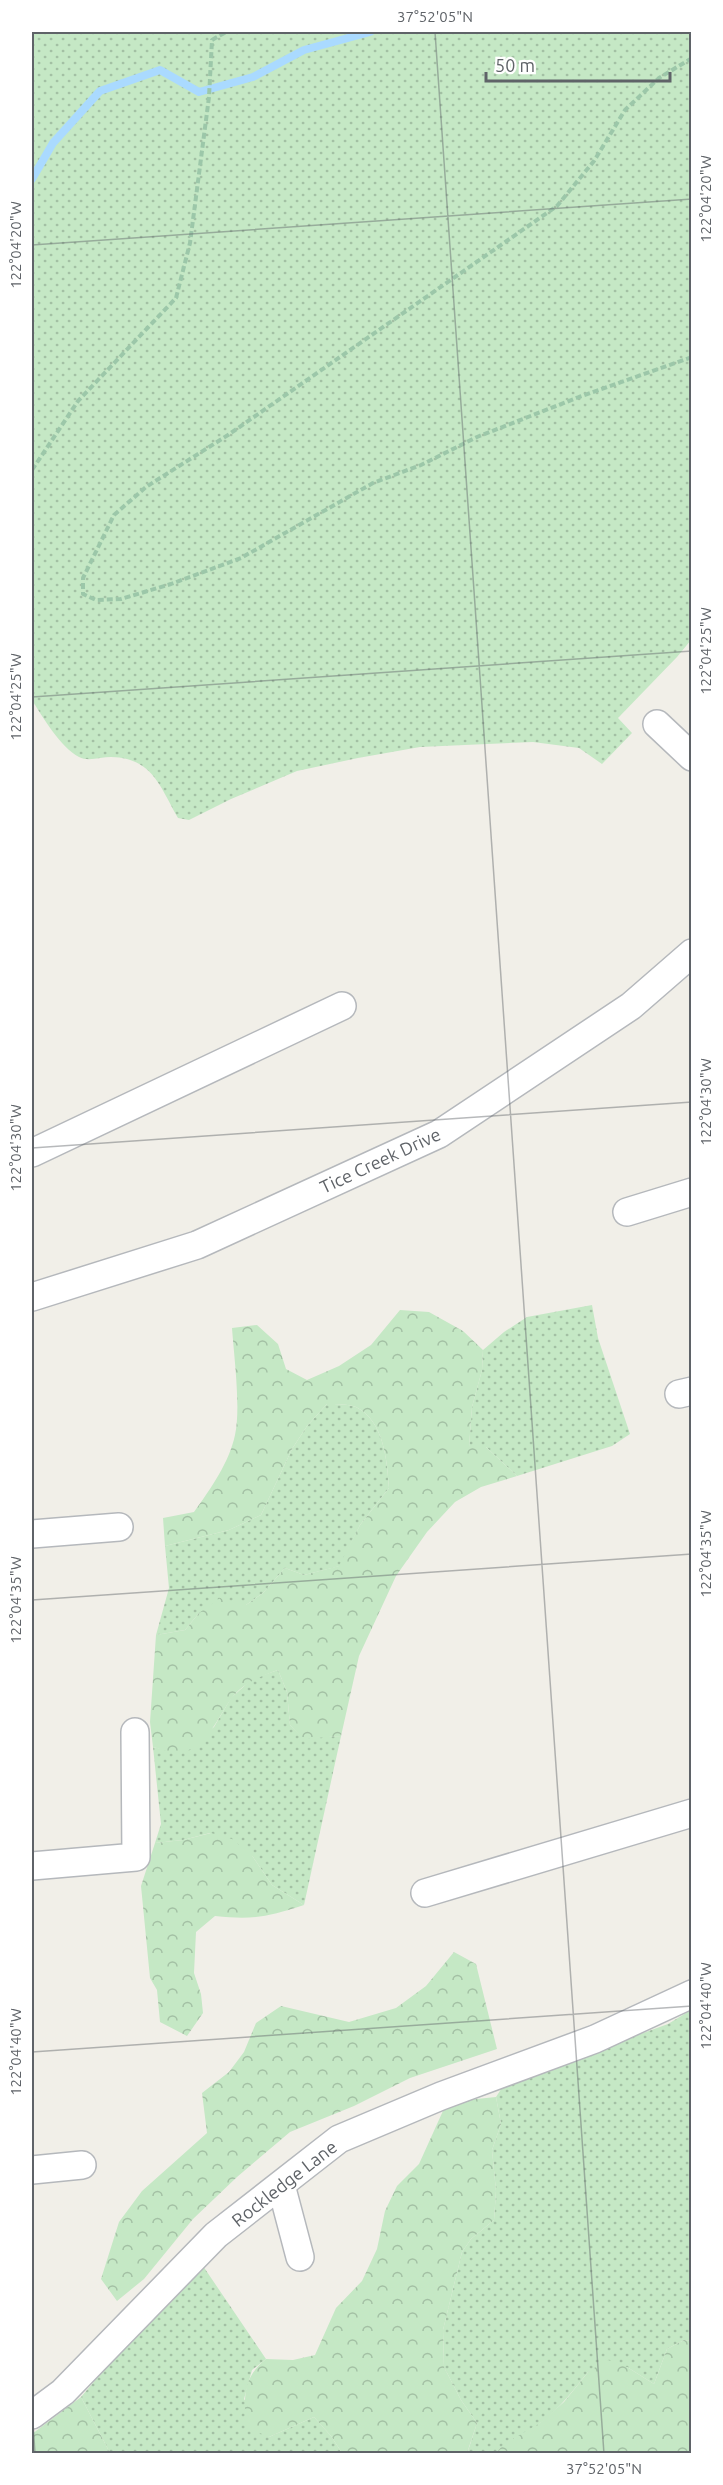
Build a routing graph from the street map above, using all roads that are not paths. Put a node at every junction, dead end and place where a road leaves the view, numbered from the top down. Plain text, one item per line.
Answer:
1 (657, 724) dead end
2 (692, 757) edge
3 (692, 953) edge
4 (342, 1006) dead end
5 (32, 1153) edge
6 (692, 1192) edge
7 (627, 1212) dead end
8 (32, 1297) edge
9 (119, 1527) dead end
10 (32, 1534) edge
11 (135, 1732) dead end
12 (692, 1813) edge
13 (32, 1866) edge
14 (425, 1893) dead end
15 (692, 1994) edge
16 (82, 2165) dead end
17 (32, 2170) edge
18 (281, 2185) junction
19 (300, 2256) dead end
20 (32, 2415) edge

1 - 2 street
3 - 8 street, Tice Creek Drive
4 - 5 street
6 - 7 street
9 - 10 street
11 - 13 street
12 - 14 street
15 - 18 street, Rockledge Lane
16 - 17 street
18 - 19 street
18 - 20 street, Rockledge Lane

